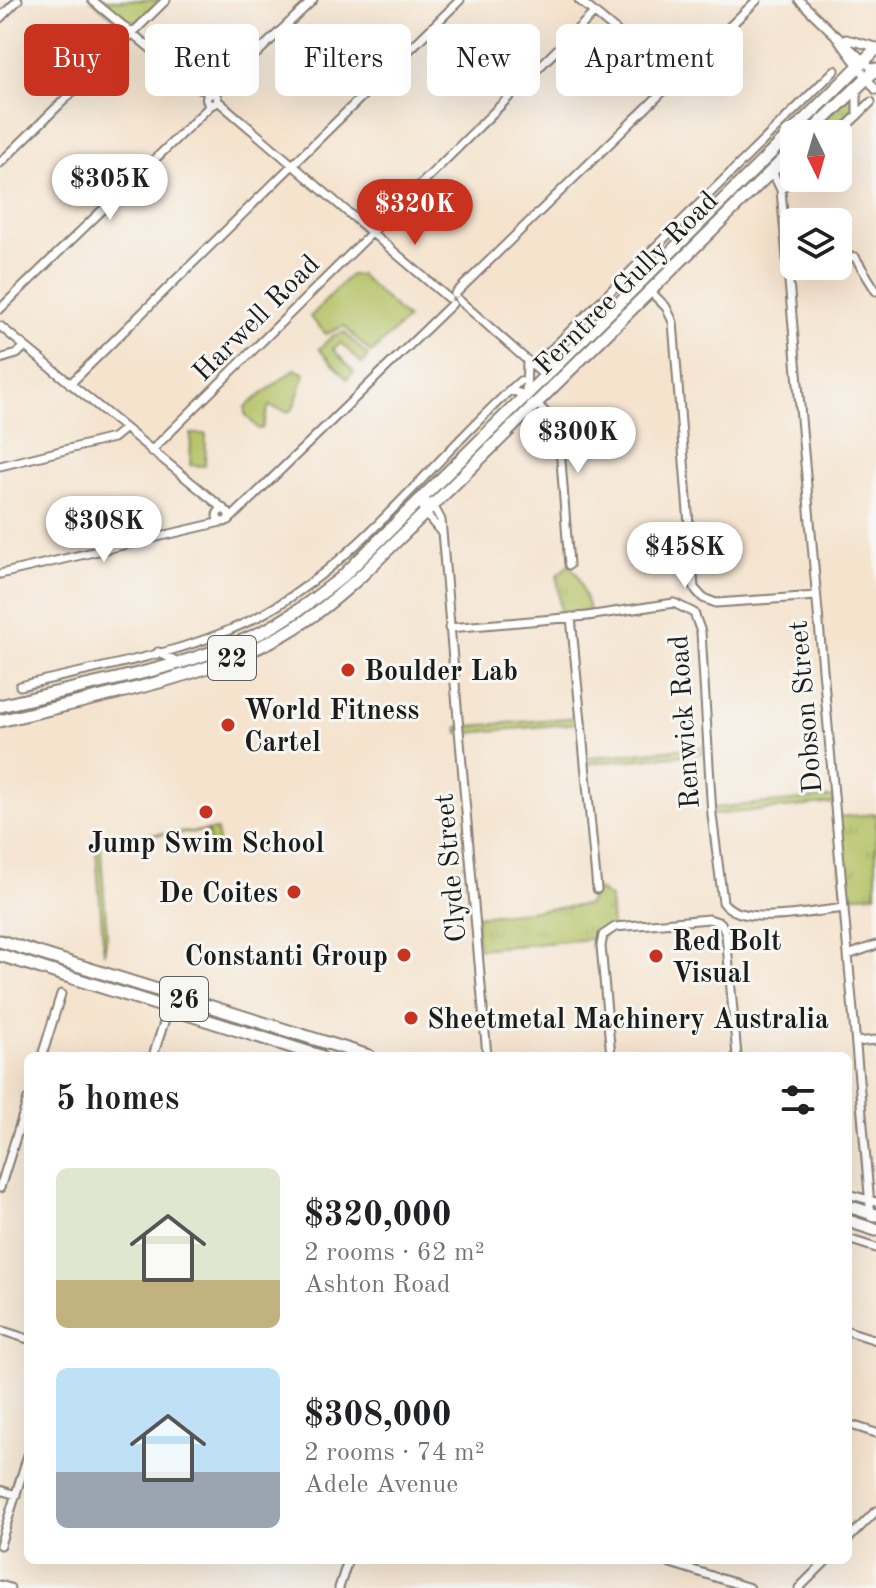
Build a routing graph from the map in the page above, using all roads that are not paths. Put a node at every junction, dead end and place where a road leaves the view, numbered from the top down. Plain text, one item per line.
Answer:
1 (18, 0) edge
2 (92, 0) edge
3 (166, 0) edge
4 (313, 0) edge
5 (460, 0) edge
6 (579, 0) edge
7 (757, 0) edge
8 (799, 0) edge
9 (594, 13) junction
10 (0, 18) edge
11 (607, 24) edge
12 (733, 24) edge
13 (132, 33) junction
14 (835, 35) junction
15 (844, 39) junction
16 (876, 48) edge
17 (861, 63) junction
18 (835, 70) dead end
19 (873, 72) edge
20 (825, 79) junction
21 (846, 79) junction
22 (857, 87) junction
23 (876, 90) edge
24 (660, 96) edge
25 (212, 100) junction
26 (871, 102) dead end
27 (857, 116) junction
28 (823, 120) edge
29 (852, 121) edge
30 (0, 163) edge
31 (780, 163) edge
32 (292, 166) junction
33 (772, 171) junction
34 (761, 181) junction
35 (779, 187) junction
36 (782, 208) edge
37 (372, 232) junction
38 (852, 253) edge
39 (792, 280) edge
40 (650, 291) junction
41 (876, 291) edge
42 (454, 299) junction
43 (0, 309) edge
44 (0, 326) edge
45 (556, 345) junction
46 (24, 347) junction
47 (544, 357) dead end
48 (0, 359) edge
49 (527, 360) junction
50 (555, 365) junction
51 (545, 376) junction
52 (520, 381) dead end
53 (70, 384) junction
54 (555, 385) junction
55 (509, 390) junction
56 (526, 395) junction
57 (536, 403) junction
58 (124, 429) junction
59 (151, 451) junction
60 (0, 466) edge
61 (423, 477) junction
62 (422, 496) junction
63 (429, 509) junction
64 (223, 515) junction
65 (399, 520) junction
66 (378, 521) junction
67 (569, 565) dead end
68 (0, 574) edge
69 (816, 596) junction
70 (571, 617) junction
71 (449, 628) junction
72 (222, 632) junction
73 (216, 650) junction
74 (158, 652) junction
75 (178, 662) junction
76 (38, 681) junction
77 (20, 686) dead end
78 (76, 687) junction
79 (31, 698) junction
80 (79, 701) junction
81 (0, 706) edge
82 (0, 721) edge
83 (597, 889) dead end
84 (844, 908) junction
85 (0, 941) edge
86 (876, 945) edge
87 (0, 955) edge
88 (848, 955) junction
89 (61, 994) dead end
90 (173, 995) junction
91 (168, 1008) junction
92 (876, 1040) edge
93 (856, 1042) junction
94 (43, 1052) edge
95 (154, 1052) edge
96 (307, 1052) edge
97 (356, 1052) edge
98 (487, 1052) edge
99 (611, 1052) edge
100 (737, 1052) edge
101 (24, 1112) edge
102 (0, 1188) edge
103 (852, 1196) edge
104 (852, 1206) edge
105 (873, 1208) edge
106 (852, 1222) edge
107 (874, 1229) edge
108 (852, 1240) edge
109 (876, 1248) edge
110 (0, 1330) edge
111 (852, 1332) edge
112 (24, 1338) edge
113 (876, 1340) edge
114 (852, 1425) edge
115 (876, 1433) edge
116 (24, 1468) edge
117 (0, 1490) edge
118 (16, 1495) junction
119 (876, 1511) edge
120 (852, 1525) edge
121 (859, 1528) junction
122 (852, 1535) edge
123 (0, 1545) edge
124 (347, 1564) edge
125 (674, 1564) edge
126 (823, 1564) edge
127 (0, 1585) edge
128 (10, 1588) edge
129 (339, 1588) edge
130 (750, 1588) edge
131 (799, 1588) edge

1 - 10 street
2 - 13 street
3 - 13 street
4 - 25 street
5 - 32 street
6 - 9 street
7 - 12 street
8 - 14 street
9 - 11 street
9 - 37 street, Harwell Road
13 - 25 street
13 - 30 street
14 - 15 street
14 - 17 street
15 - 16 street
15 - 17 street
16 - 17 main road, Ferntree Gully Road / 22
17 - 19 street
17 - 21 main road, Ferntree Gully Road / 22
18 - 20 street, Ferntree Gully Road
19 - 22 main road
19 - 23 street
20 - 21 street
20 - 45 street, Ferntree Gully Road
21 - 50 main road, Ferntree Gully Road / 22
22 - 27 street
22 - 28 main road
24 - 42 street
25 - 32 street
25 - 43 street
26 - 27 street
27 - 29 street
31 - 33 main road, Ferntree Gully Road / 22
32 - 37 street
32 - 53 street
33 - 34 main road, Ferntree Gully Road / 22
33 - 35 street, Dobson Street
34 - 35 street
34 - 40 main road, Ferntree Gully Road / 22
35 - 36 street, Dobson Street
37 - 42 street
37 - 59 street, Harwell Road
38 - 41 street
39 - 69 street, Dobson Street
40 - 54 main road, Ferntree Gully Road / 22
40 - 69 street
42 - 49 street
42 - 64 street
44 - 46 street
45 - 47 street, Ferntree Gully Road
45 - 50 street, Ferntree Gully Road
46 - 48 street
46 - 53 street
49 - 51 street
49 - 56 street
50 - 51 main road, Ferntree Gully Road / 22
51 - 54 street
51 - 56 main road, Ferntree Gully Road / 22
52 - 55 street, Ferntree Gully Road
53 - 58 street
54 - 57 main road, Ferntree Gully Road / 22
55 - 56 street, Ferntree Gully Road
55 - 61 street, Ferntree Gully Road
56 - 62 main road, Ferntree Gully Road / 22
57 - 63 main road, Ferntree Gully Road / 22
57 - 67 street
58 - 59 street
58 - 60 street
59 - 64 street
61 - 62 street
61 - 66 street, Ferntree Gully Road
62 - 63 street
62 - 65 main road, Ferntree Gully Road / 22
63 - 71 street, Clyde Street
63 - 80 main road, Ferntree Gully Road / 22
64 - 68 street
65 - 66 street
65 - 73 main road, Ferntree Gully Road / 22
66 - 72 street, Ferntree Gully Road
69 - 84 street, Dobson Street
70 - 71 street, Renwick Road
70 - 83 street
70 - 84 street, Renwick Road
71 - 98 street, Clyde Street
72 - 73 street
72 - 74 street, Ferntree Gully Road
73 - 75 main road, Ferntree Gully Road / 22
74 - 75 street
74 - 76 street, Ferntree Gully Road
75 - 78 main road, Ferntree Gully Road / 22
76 - 77 street, Ferntree Gully Road
76 - 79 street
78 - 79 main road, Ferntree Gully Road / 22
78 - 80 main road
79 - 81 main road, Ferntree Gully Road / 22
80 - 82 main road, Ferntree Gully Road / 22
84 - 88 street, Dobson Street
85 - 90 main road, 26
86 - 88 street
87 - 91 main road, 26
88 - 93 street, Dobson Street
89 - 94 street
90 - 91 street
90 - 97 main road, 26
91 - 95 street
91 - 96 main road, 26
92 - 93 street
93 - 105 street, Dobson Street
99 - 100 street
101 - 102 street
103 - 105 street
104 - 105 main road
105 - 107 street, Dobson Street
106 - 107 main road
108 - 109 street
110 - 112 street
111 - 113 street
114 - 115 street
116 - 118 street
117 - 118 street
118 - 123 street
119 - 121 street
120 - 121 street
121 - 122 street
124 - 129 street
125 - 130 street
126 - 131 street
127 - 128 street

